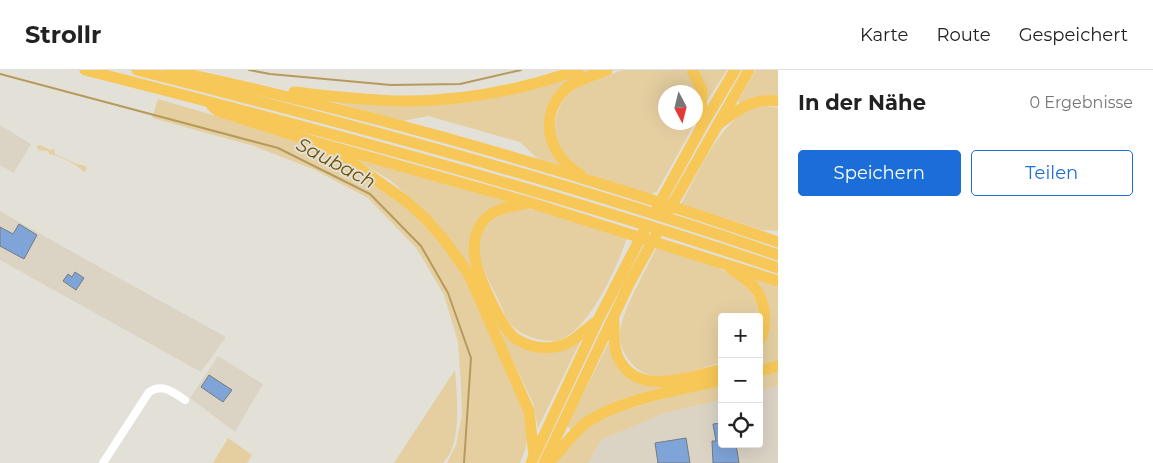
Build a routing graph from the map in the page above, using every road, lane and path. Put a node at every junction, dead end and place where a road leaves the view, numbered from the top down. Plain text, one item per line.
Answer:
1 (85, 70) edge
2 (137, 70) edge
3 (168, 70) edge
4 (578, 70) edge
5 (607, 70) edge
6 (692, 70) edge
7 (735, 70) edge
8 (749, 70) edge
9 (700, 85) edge
10 (270, 92) junction
11 (205, 100) junction
12 (778, 101) edge
13 (703, 124) edge
14 (716, 125) junction
15 (700, 130) edge
16 (312, 142) junction
17 (592, 182) junction
18 (531, 203) junction
19 (778, 236) edge
20 (765, 238) junction
21 (778, 242) edge
22 (778, 255) edge
23 (724, 263) junction
24 (778, 268) edge
25 (778, 281) edge
26 (614, 315) junction
27 (598, 320) junction
28 (763, 332) edge
29 (778, 366) edge
30 (718, 370) edge
31 (763, 370) edge
32 (718, 381) edge
33 (185, 400) dead end
34 (539, 461) edge
35 (103, 463) edge

1 - 11 highway
2 - 22 highway
3 - 10 highway
4 - 10 highway
5 - 17 highway
6 - 9 highway
7 - 13 highway
8 - 14 highway
10 - 17 highway
11 - 16 highway
11 - 24 highway
12 - 14 highway
14 - 26 highway
15 - 27 highway
16 - 18 highway
16 - 34 highway
17 - 20 highway
18 - 23 highway
18 - 27 highway
19 - 20 highway
20 - 21 highway
23 - 25 highway
23 - 28 highway
26 - 30 highway
26 - 34 highway
27 - 34 highway
29 - 31 highway
32 - 34 highway
33 - 35 street

